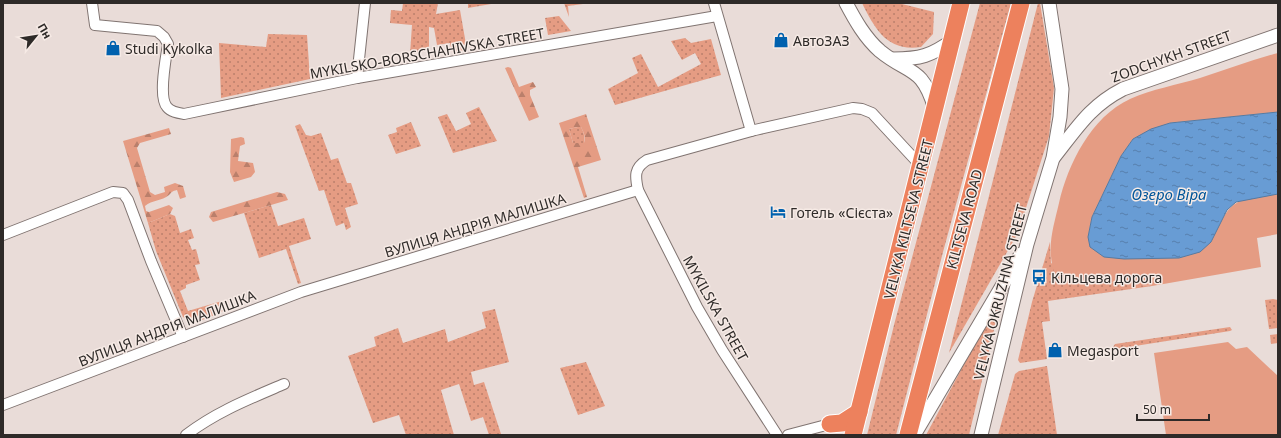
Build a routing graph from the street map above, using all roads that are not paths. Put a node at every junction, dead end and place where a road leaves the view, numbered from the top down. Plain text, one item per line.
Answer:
1 (92, 3) edge
2 (365, 3) edge
3 (714, 3) edge
4 (846, 3) edge
5 (961, 3) edge
6 (1021, 3) edge
7 (1049, 3) edge
8 (717, 16) junction
9 (1278, 35) edge
10 (953, 40) junction
11 (892, 59) junction
12 (357, 78) junction
13 (935, 109) junction
14 (751, 131) junction
15 (1053, 158) junction
16 (921, 166) junction
17 (638, 190) junction
18 (3, 235) edge
19 (1027, 244) junction
20 (183, 337) junction
21 (284, 384) dead end
22 (3, 405) edge
23 (860, 412) junction
24 (830, 424) joint
25 (186, 435) edge
26 (777, 435) edge
27 (788, 435) edge
28 (853, 435) edge
29 (908, 435) edge
30 (914, 435) edge
31 (981, 435) edge

1 - 12 street, MYKILSKO-BORSCHAHIVSKA STREET
2 - 12 street
3 - 8 street
4 - 11 main road
5 - 10 highway, VELYKA KILTSEVA STREET
6 - 29 highway, KILTSEVA ROAD
7 - 15 main road
8 - 12 street, MYKILSKO-BORSCHAHIVSKA STREET
8 - 14 street
9 - 15 main road, ZODCHYKH STREET
10 - 11 main road
10 - 13 highway, VELYKA KILTSEVA STREET
11 - 13 main road
13 - 16 highway, VELYKA KILTSEVA STREET
14 - 16 street
14 - 17 street
15 - 19 main road, VELYKA OKRUZHNA STREET
16 - 23 highway, VELYKA KILTSEVA STREET
17 - 20 street, ВУЛИЦЯ АНДРІЯ МАЛИШКА
17 - 26 street, MYKILSKA STREET
18 - 20 street
19 - 30 main road
19 - 31 main road, VELYKA OKRUZHNA STREET
20 - 22 street, ВУЛИЦЯ АНДРІЯ МАЛИШКА
21 - 25 street
23 - 24 highway
23 - 28 highway, VELYKA KILTSEVA STREET
24 - 27 street

